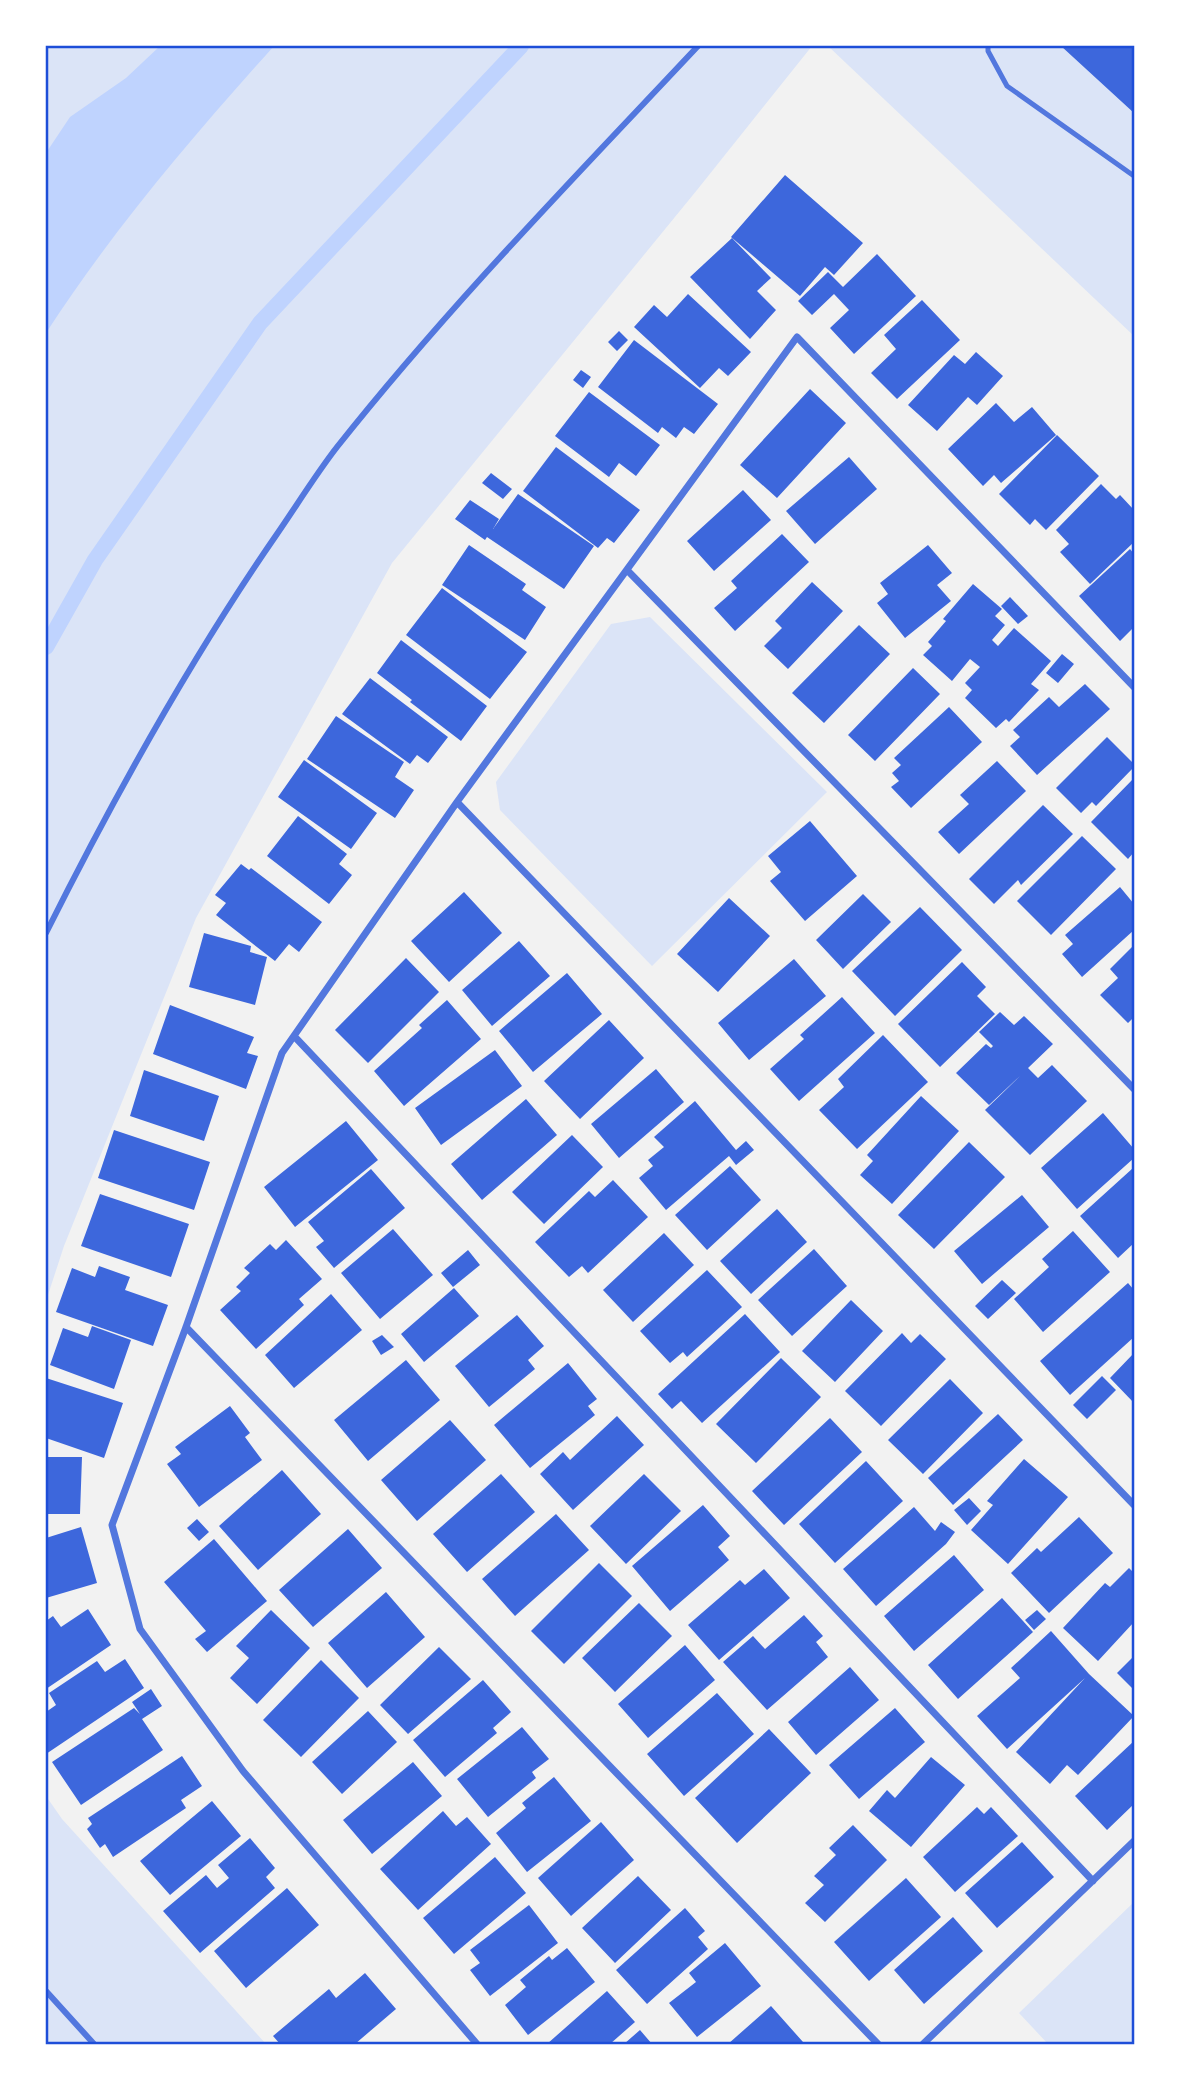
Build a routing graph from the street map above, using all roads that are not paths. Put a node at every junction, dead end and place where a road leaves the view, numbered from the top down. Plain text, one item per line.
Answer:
1 (698, 46) edge
2 (988, 46) edge
3 (1135, 176) edge
4 (627, 570) junction
5 (1135, 687) edge
6 (457, 802) junction
7 (46, 933) edge
8 (294, 1036) junction
9 (1135, 1089) edge
10 (186, 1327) junction
11 (1135, 1505) edge
12 (1135, 1840) edge
13 (1093, 1881) junction
14 (46, 1991) edge
15 (94, 2045) edge
16 (477, 2045) edge
17 (878, 2045) edge
18 (923, 2045) edge

1 - 7 street
2 - 3 lane
4 - 5 street
4 - 6 street
4 - 9 street
6 - 8 street
6 - 11 street
8 - 10 street
8 - 13 street
10 - 16 street
10 - 17 street
12 - 13 street
13 - 18 street
14 - 15 street

